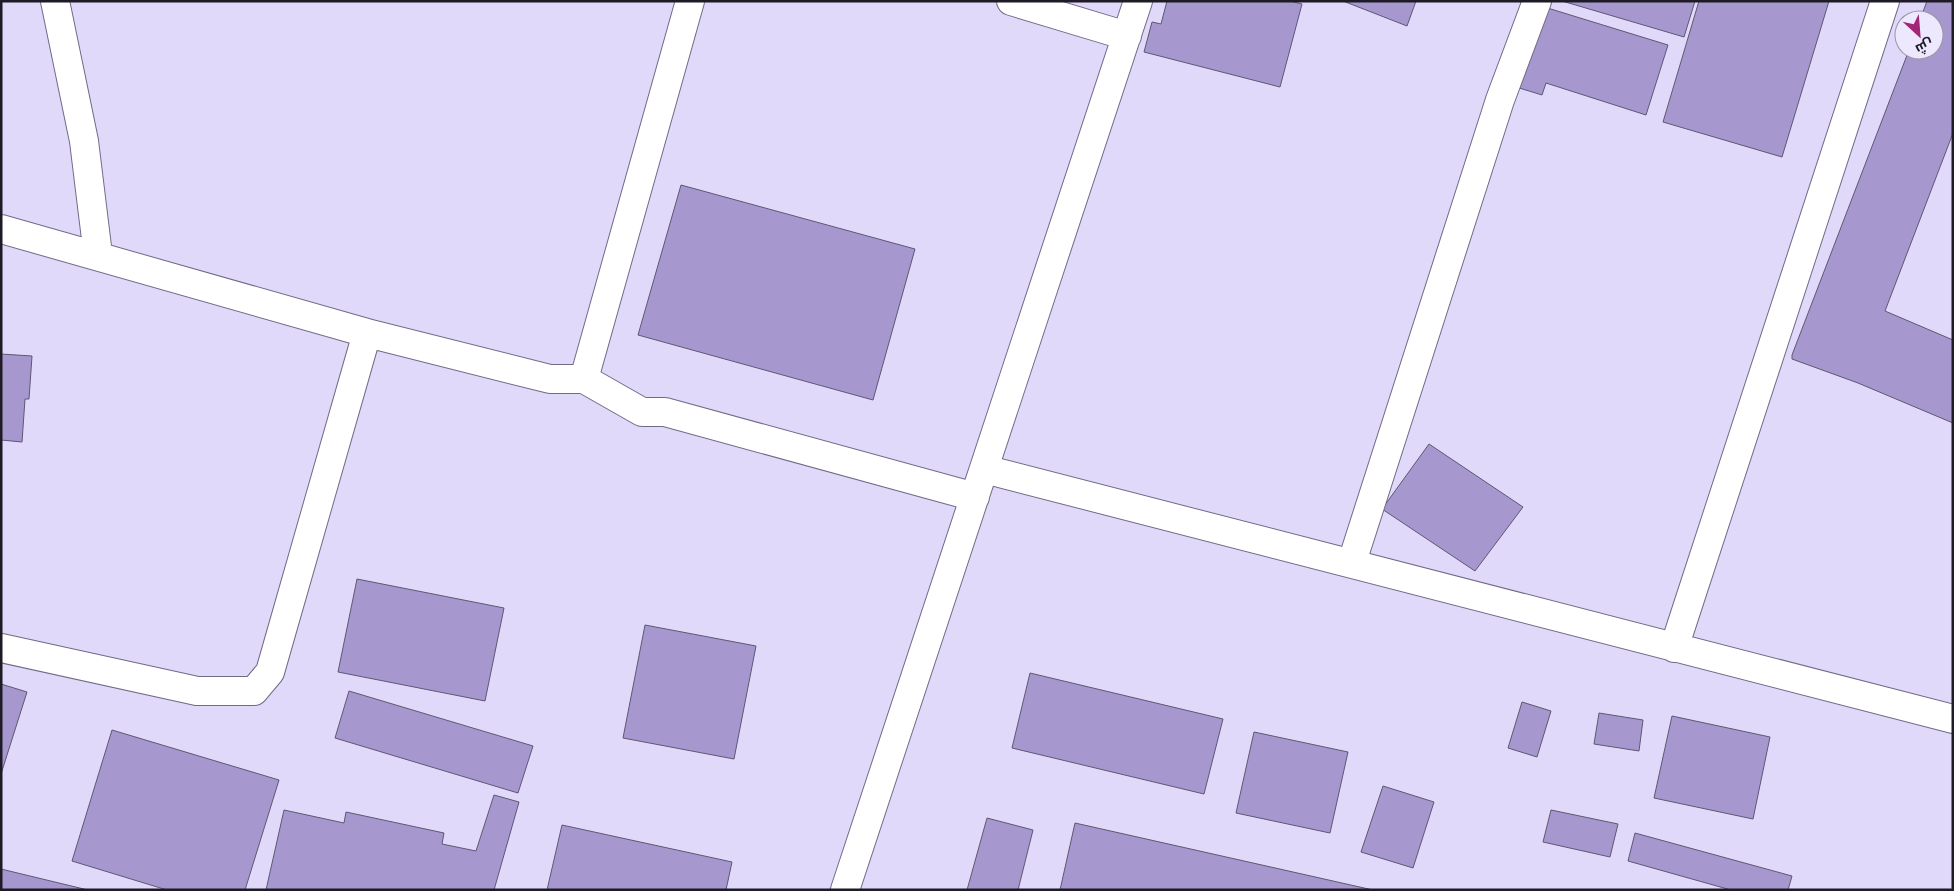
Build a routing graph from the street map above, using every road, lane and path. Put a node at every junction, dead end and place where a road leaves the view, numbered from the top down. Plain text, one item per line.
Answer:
1 (55, 1) edge
2 (690, 1) edge
3 (1011, 1) edge
4 (1138, 1) edge
5 (1537, 1) edge
6 (1885, 1) edge
7 (1126, 36) junction
8 (1, 229) edge
9 (98, 255) junction
10 (367, 333) junction
11 (584, 379) junction
12 (984, 469) junction
13 (974, 498) junction
14 (1352, 562) junction
15 (1, 648) edge
16 (1674, 648) junction
17 (1953, 719) edge
18 (845, 890) edge

1 - 9 street
2 - 11 street
3 - 7 street
4 - 7 street
5 - 14 street
6 - 16 street
7 - 12 street
8 - 9 street
9 - 10 street
10 - 11 street
10 - 15 street
11 - 13 street
12 - 13 street
12 - 14 street
13 - 18 street
14 - 16 street
16 - 17 street

